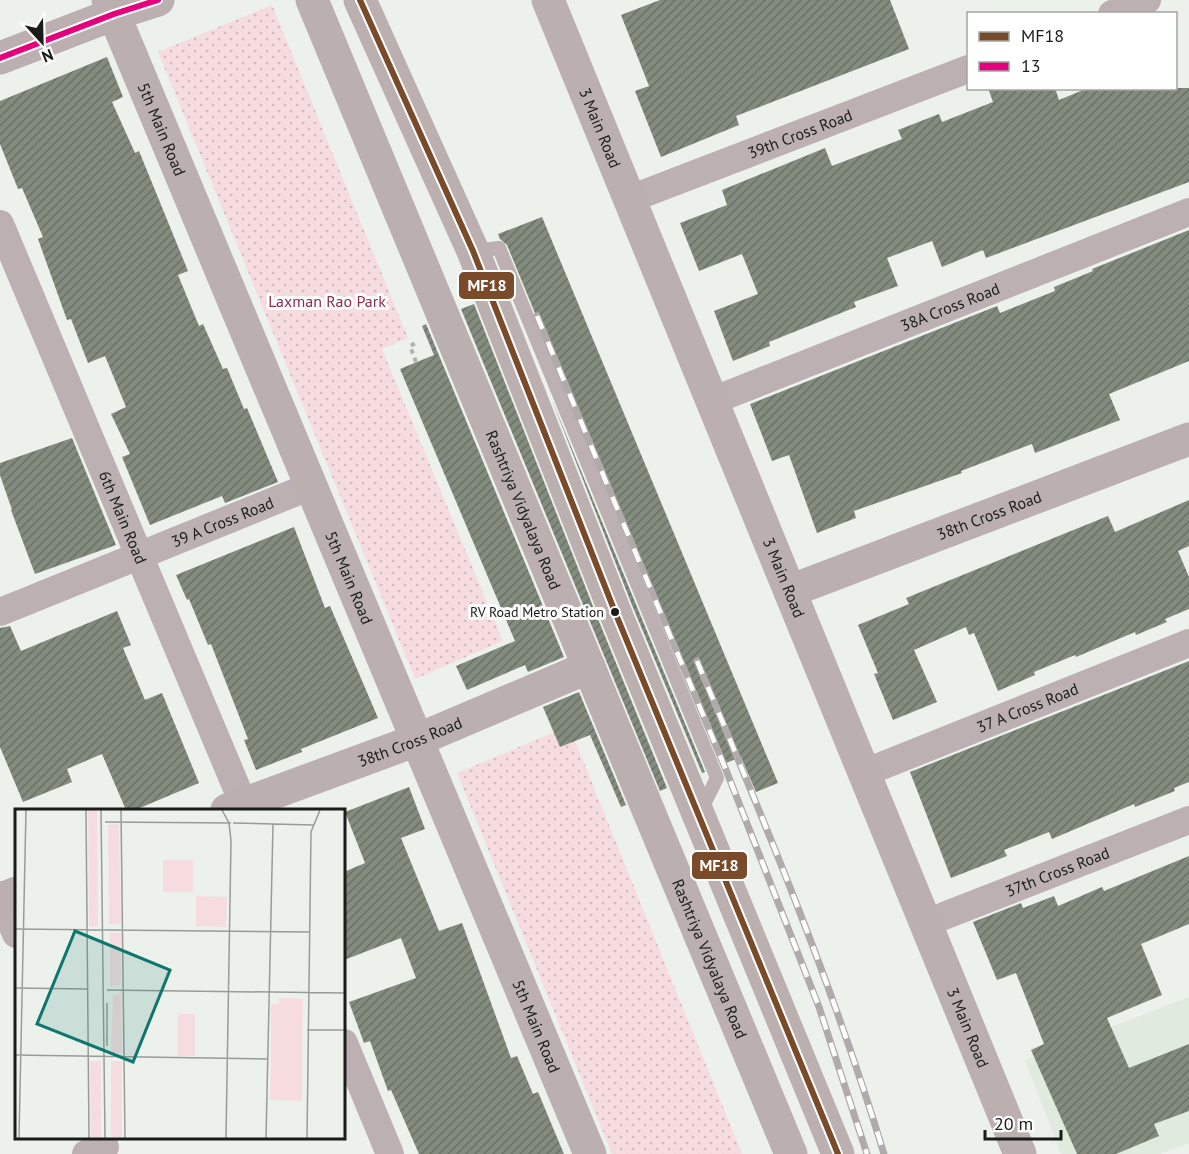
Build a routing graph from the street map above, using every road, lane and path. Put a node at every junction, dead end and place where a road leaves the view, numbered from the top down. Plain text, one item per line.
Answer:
1 (158, 0) edge
2 (312, 0) edge
3 (360, 0) edge
4 (548, 0) edge
5 (1147, 0) edge
6 (111, 7) edge
7 (1117, 12) edge
8 (0, 58) edge
9 (967, 70) edge
10 (630, 199) junction
11 (1189, 212) edge
12 (0, 224) edge
13 (416, 343) dead end
14 (416, 362) dead end
15 (712, 401) junction
16 (1189, 439) edge
17 (311, 486) junction
18 (139, 555) junction
19 (790, 591) junction
20 (0, 612) edge
21 (1189, 643) edge
22 (589, 668) junction
23 (417, 740) junction
24 (864, 773) junction
25 (239, 808) edge
26 (1189, 820) edge
27 (5, 897) edge
28 (926, 923) junction
29 (15, 931) edge
30 (345, 1045) edge
31 (390, 1154) edge
32 (590, 1154) edge
33 (791, 1154) edge
34 (838, 1154) edge
35 (1020, 1154) edge

1 - 6 street
2 - 22 street, Rashtriya Vidyalaya Road
3 - 34 street
4 - 10 street, 3 Main Road
5 - 7 street
6 - 8 street
6 - 17 street, 5th Main Road
9 - 10 street, 39th Cross Road
10 - 15 street, 3 Main Road
11 - 15 street, 38A Cross Road
12 - 18 street, 6th Main Road
13 - 14 path
15 - 19 street, 3 Main Road
16 - 19 street, 38th Cross Road
17 - 18 street, 39 A Cross Road
17 - 23 street, 5th Main Road
18 - 20 street, 39 A Cross Road
18 - 25 street, 6th Main Road
19 - 24 street, 3 Main Road
21 - 24 street, 37 A Cross Road
22 - 23 street, 38th Cross Road
22 - 33 street, Rashtriya Vidyalaya Road
23 - 25 street, 38th Cross Road
23 - 32 street, 5th Main Road
24 - 28 street, 3 Main Road
26 - 28 street, 37th Cross Road
27 - 29 street
28 - 35 street, 3 Main Road
30 - 31 street

